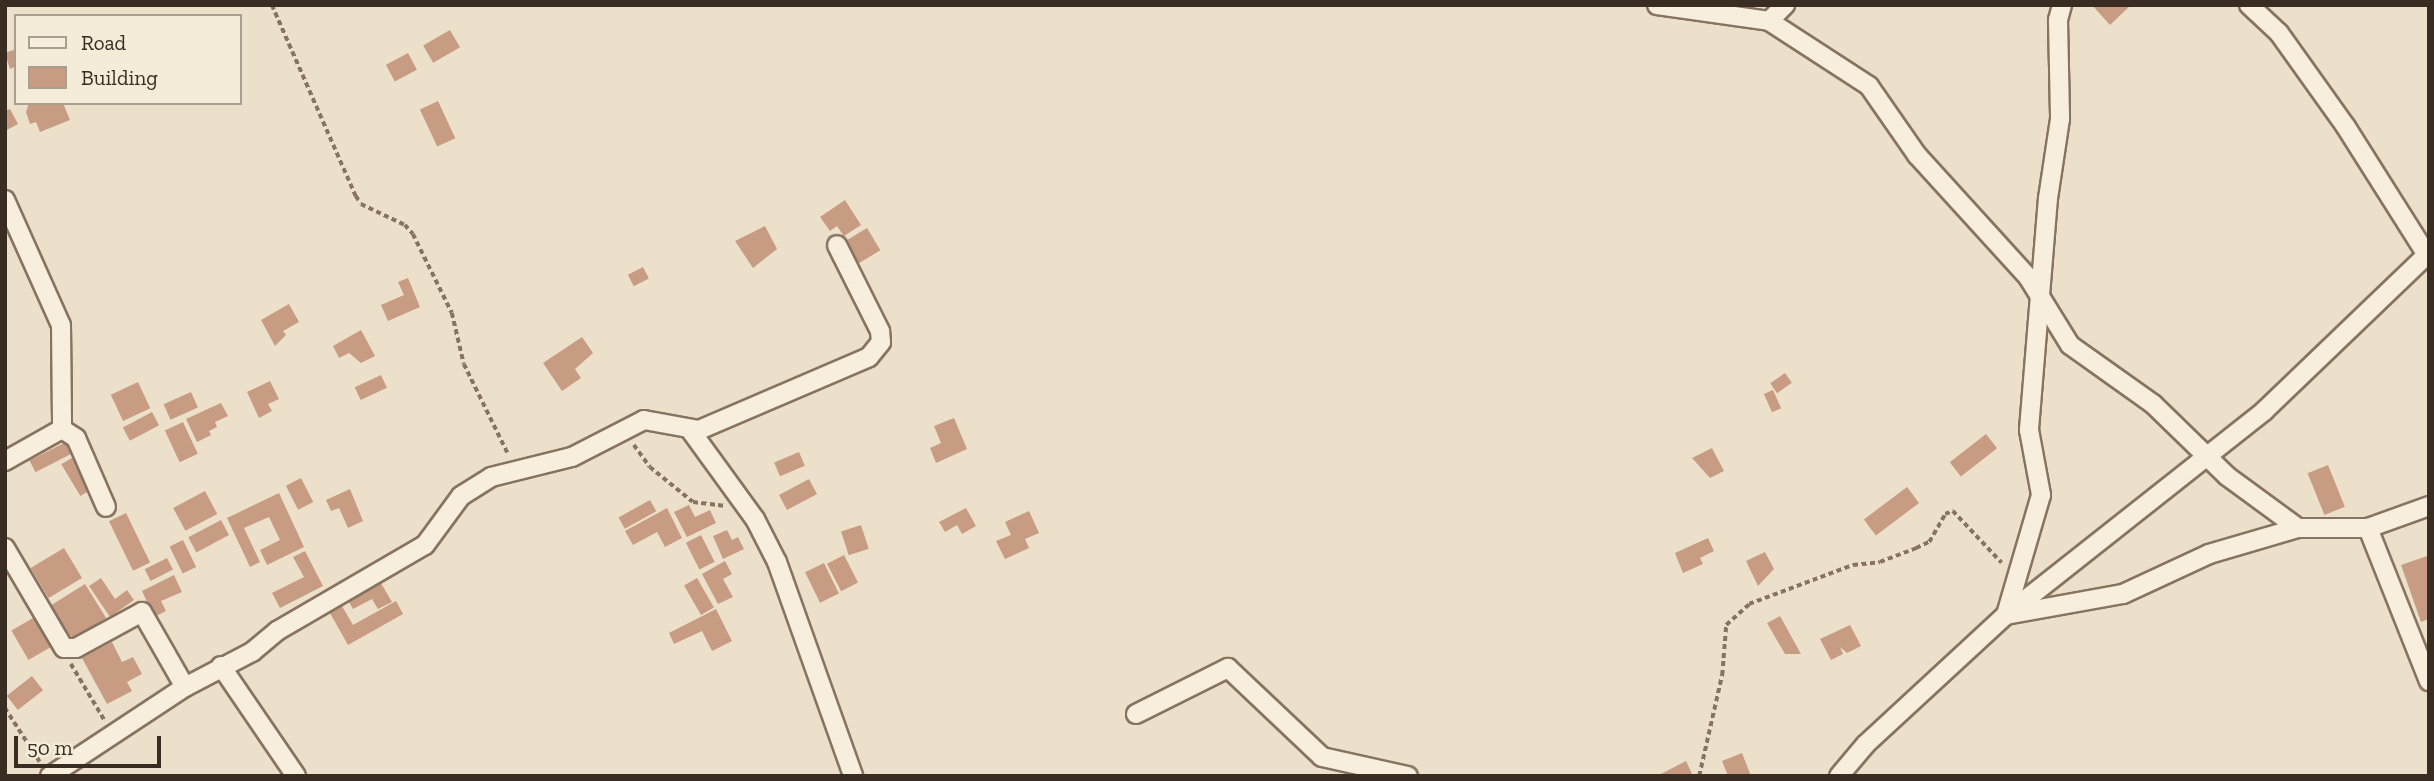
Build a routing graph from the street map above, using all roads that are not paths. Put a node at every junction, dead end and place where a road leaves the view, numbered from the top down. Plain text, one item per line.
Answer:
1 (1657, 5) edge
2 (1785, 5) edge
3 (2062, 5) edge
4 (2249, 5) edge
5 (1769, 21) junction
6 (5, 200) edge
7 (836, 245) dead end
8 (2425, 260) edge
9 (2041, 300) junction
10 (62, 429) junction
11 (691, 431) junction
12 (2207, 456) junction
13 (5, 461) edge
14 (2429, 506) edge
15 (106, 508) dead end
16 (2298, 528) junction
17 (2368, 528) junction
18 (5, 548) edge
19 (2006, 615) junction
20 (221, 666) junction
21 (2429, 681) edge
22 (185, 687) junction
23 (1136, 714) dead end
24 (46, 770) edge
25 (296, 776) edge
26 (853, 776) edge
27 (1408, 776) edge
28 (1839, 776) edge

1 - 5 street
2 - 5 street
3 - 9 street
4 - 8 street
5 - 9 street
6 - 10 street
7 - 11 street
8 - 12 street
9 - 12 street
9 - 19 street
10 - 13 street
10 - 15 street
11 - 20 street
11 - 26 street
12 - 16 street
12 - 19 street
14 - 17 street
16 - 17 street
16 - 19 street
17 - 21 street
18 - 22 street
19 - 28 street
20 - 22 street
20 - 25 street
22 - 24 street
23 - 27 street

